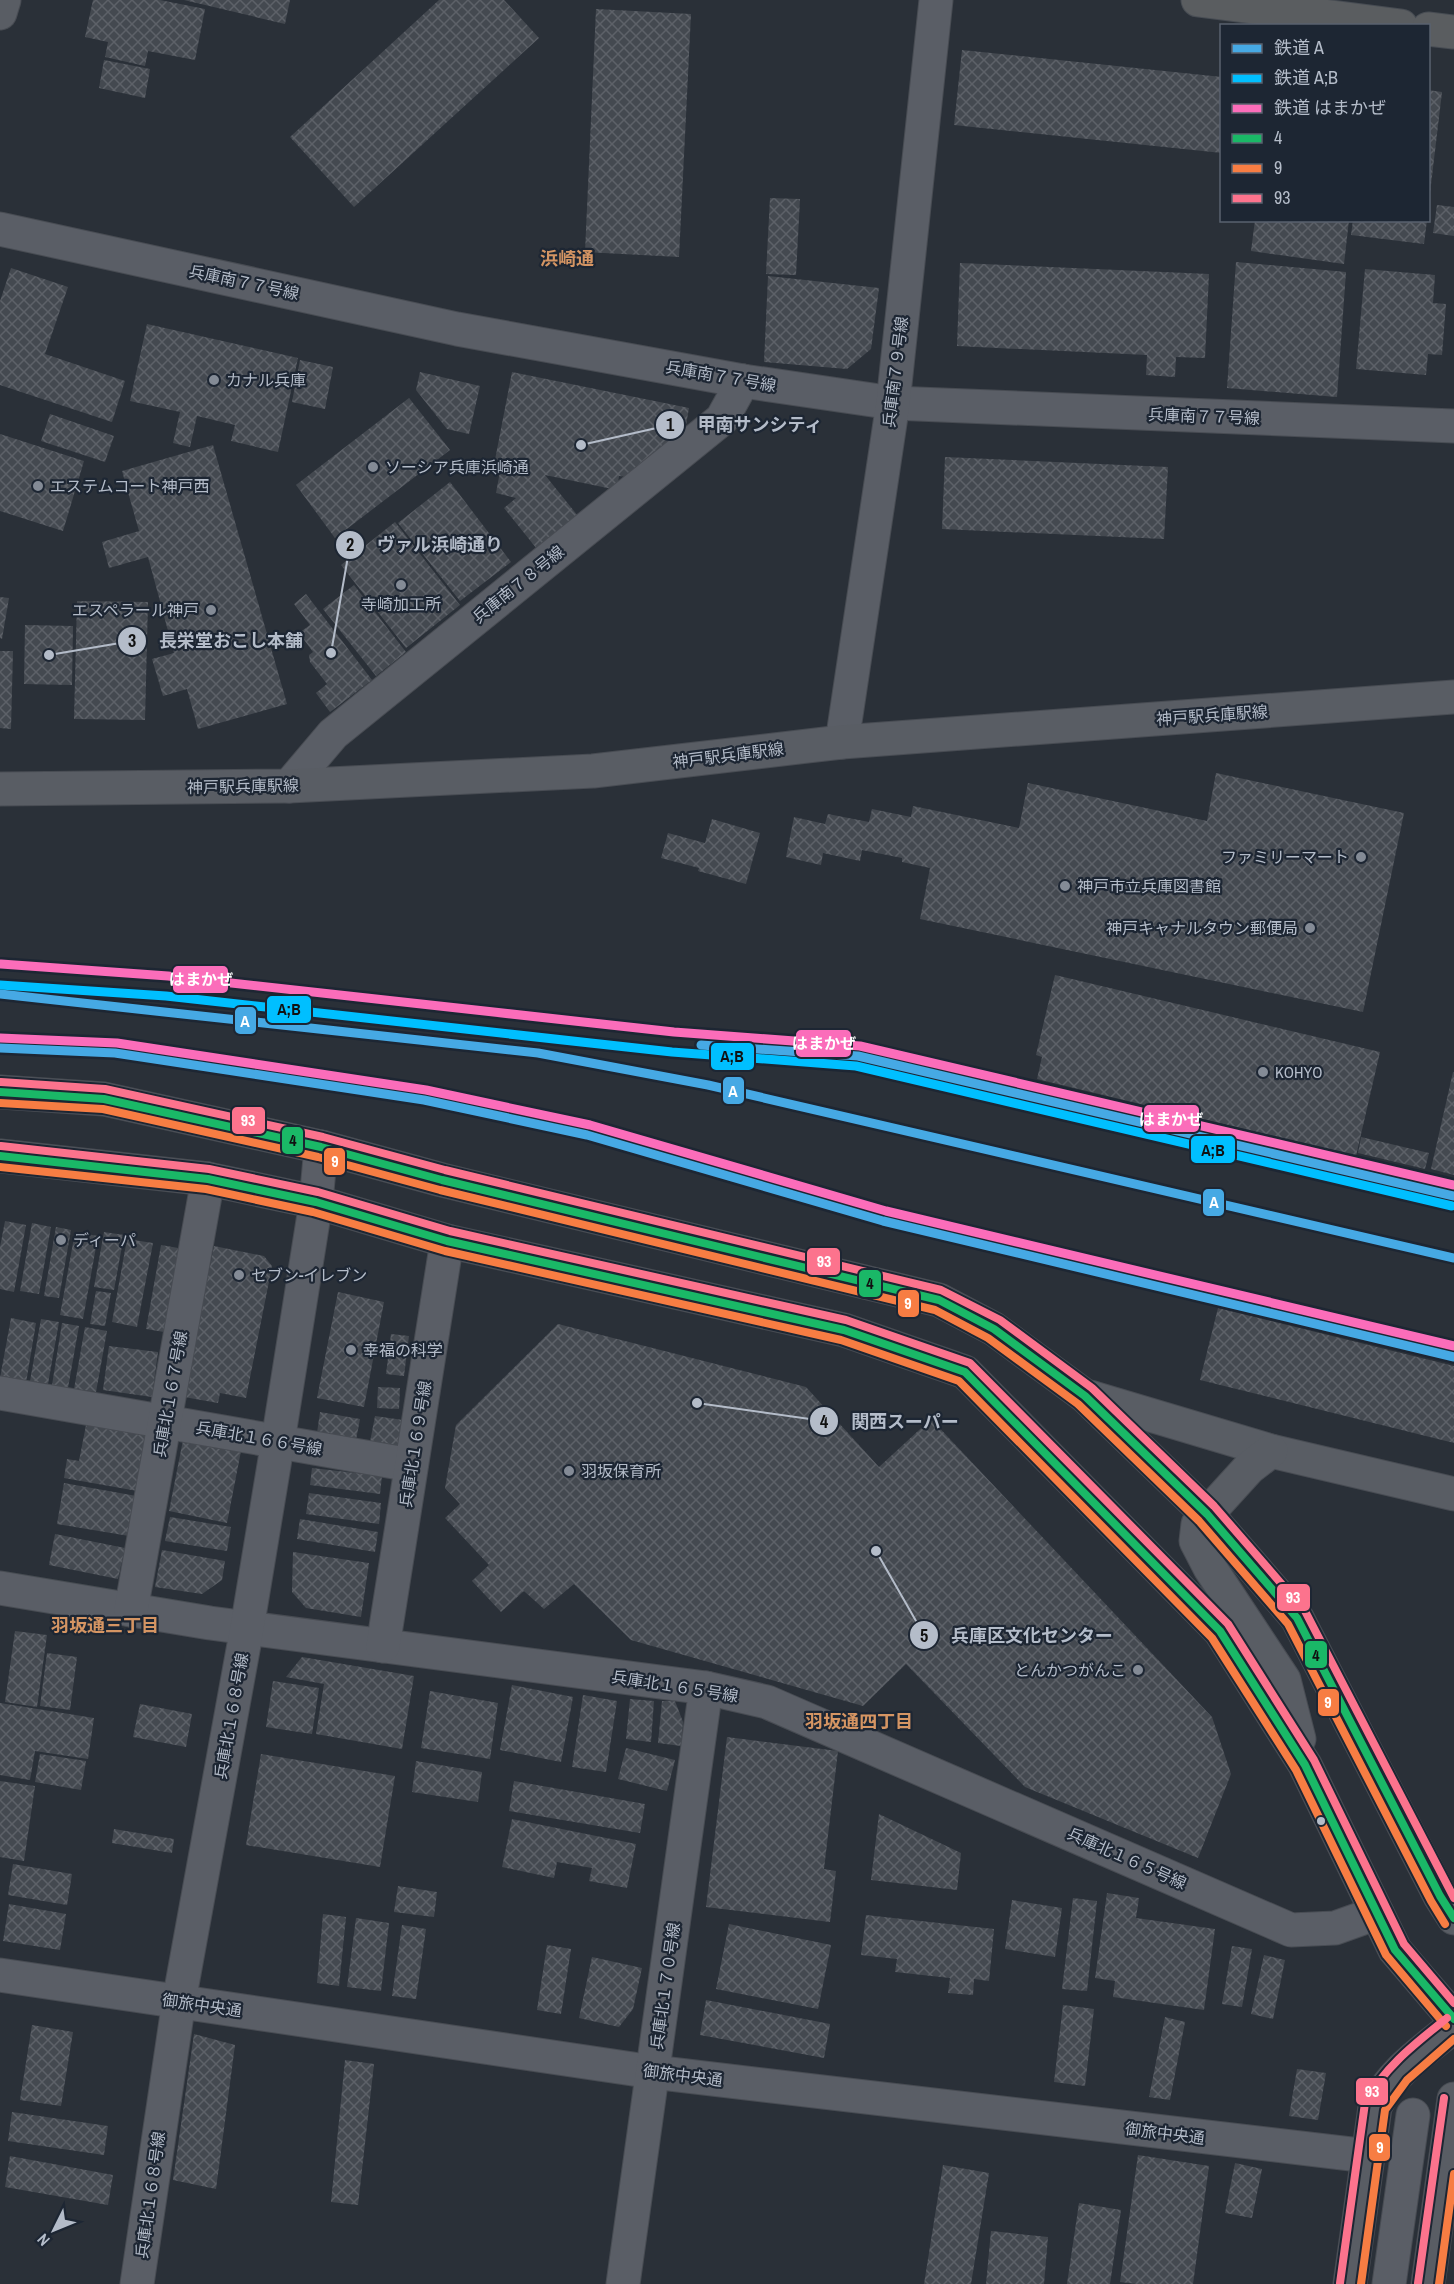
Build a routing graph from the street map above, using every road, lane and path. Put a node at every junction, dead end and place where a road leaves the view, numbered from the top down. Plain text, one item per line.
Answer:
1 (4, 0) edge
2 (936, 0) edge
3 (1198, 0) edge
4 (0, 14) edge
5 (1385, 24) edge
6 (1430, 29) edge
7 (1454, 32) edge
8 (0, 229) edge
9 (743, 381) junction
10 (892, 403) junction
11 (1454, 426) edge
12 (1454, 697) edge
13 (843, 742) junction
14 (289, 786) junction
15 (0, 789) edge
16 (0, 1092) edge
17 (321, 1147) junction
18 (0, 1156) edge
19 (208, 1179) junction
20 (316, 1202) junction
21 (447, 1241) junction
22 (0, 1393) edge
23 (1085, 1396) junction
24 (165, 1422) junction
25 (278, 1441) junction
26 (1271, 1451) junction
27 (411, 1465) junction
28 (1454, 1494) edge
29 (1207, 1514) junction
30 (0, 1588) edge
31 (130, 1610) junction
32 (247, 1628) junction
33 (383, 1646) junction
34 (706, 1688) junction
35 (1305, 1765) junction
36 (1377, 1913) junction
37 (1454, 1918) edge
38 (0, 1975) edge
39 (179, 2001) junction
40 (1454, 2019) edge
41 (1454, 2026) edge
42 (652, 2072) junction
43 (1454, 2099) edge
44 (1413, 2115) dead end
45 (1368, 2156) junction
46 (137, 2284) edge
47 (623, 2284) edge
48 (1350, 2284) edge
49 (1389, 2284) edge
50 (1428, 2284) edge

1 - 4 street
2 - 10 street, 兵庫南７９号線
3 - 5 highway
6 - 7 highway
8 - 9 street, 兵庫南７７号線
9 - 10 street, 兵庫南７７号線
9 - 14 street, 兵庫南７８号線
10 - 11 street, 兵庫南７７号線
10 - 13 street, 兵庫南７９号線
12 - 13 street, 神戸駅兵庫駅線
13 - 14 street, 神戸駅兵庫駅線
14 - 15 street, 神戸駅兵庫駅線
16 - 17 street
17 - 20 street, 兵庫北１６８号線
17 - 23 street
18 - 19 street
19 - 20 street
19 - 24 street, 兵庫北１６７号線
20 - 21 street
20 - 25 street, 兵庫北１６８号線
21 - 27 street, 兵庫北１６９号線
21 - 35 street
22 - 24 street, 兵庫北１６６号線
23 - 26 street
23 - 29 street
24 - 25 street, 兵庫北１６６号線
24 - 31 street, 兵庫北１６７号線
25 - 27 street, 兵庫北１６６号線
25 - 32 street, 兵庫北１６８号線
26 - 28 street
26 - 29 street
27 - 33 street, 兵庫北１６９号線
29 - 35 street
29 - 37 street
30 - 31 street, 兵庫北１６５号線
31 - 32 street, 兵庫北１６５号線
32 - 33 street, 兵庫北１６５号線
32 - 39 street, 兵庫北１６８号線
33 - 34 street, 兵庫北１６５号線
34 - 36 street, 兵庫北１６５号線
34 - 42 street, 兵庫北１７０号線
35 - 36 street
36 - 40 street
38 - 39 street, 御旅中央通
39 - 42 street, 御旅中央通
39 - 46 street, 兵庫北１６８号線
41 - 45 street
42 - 45 street, 御旅中央通
42 - 47 street, 兵庫北１７０号線
43 - 50 street
44 - 49 street
45 - 48 street

